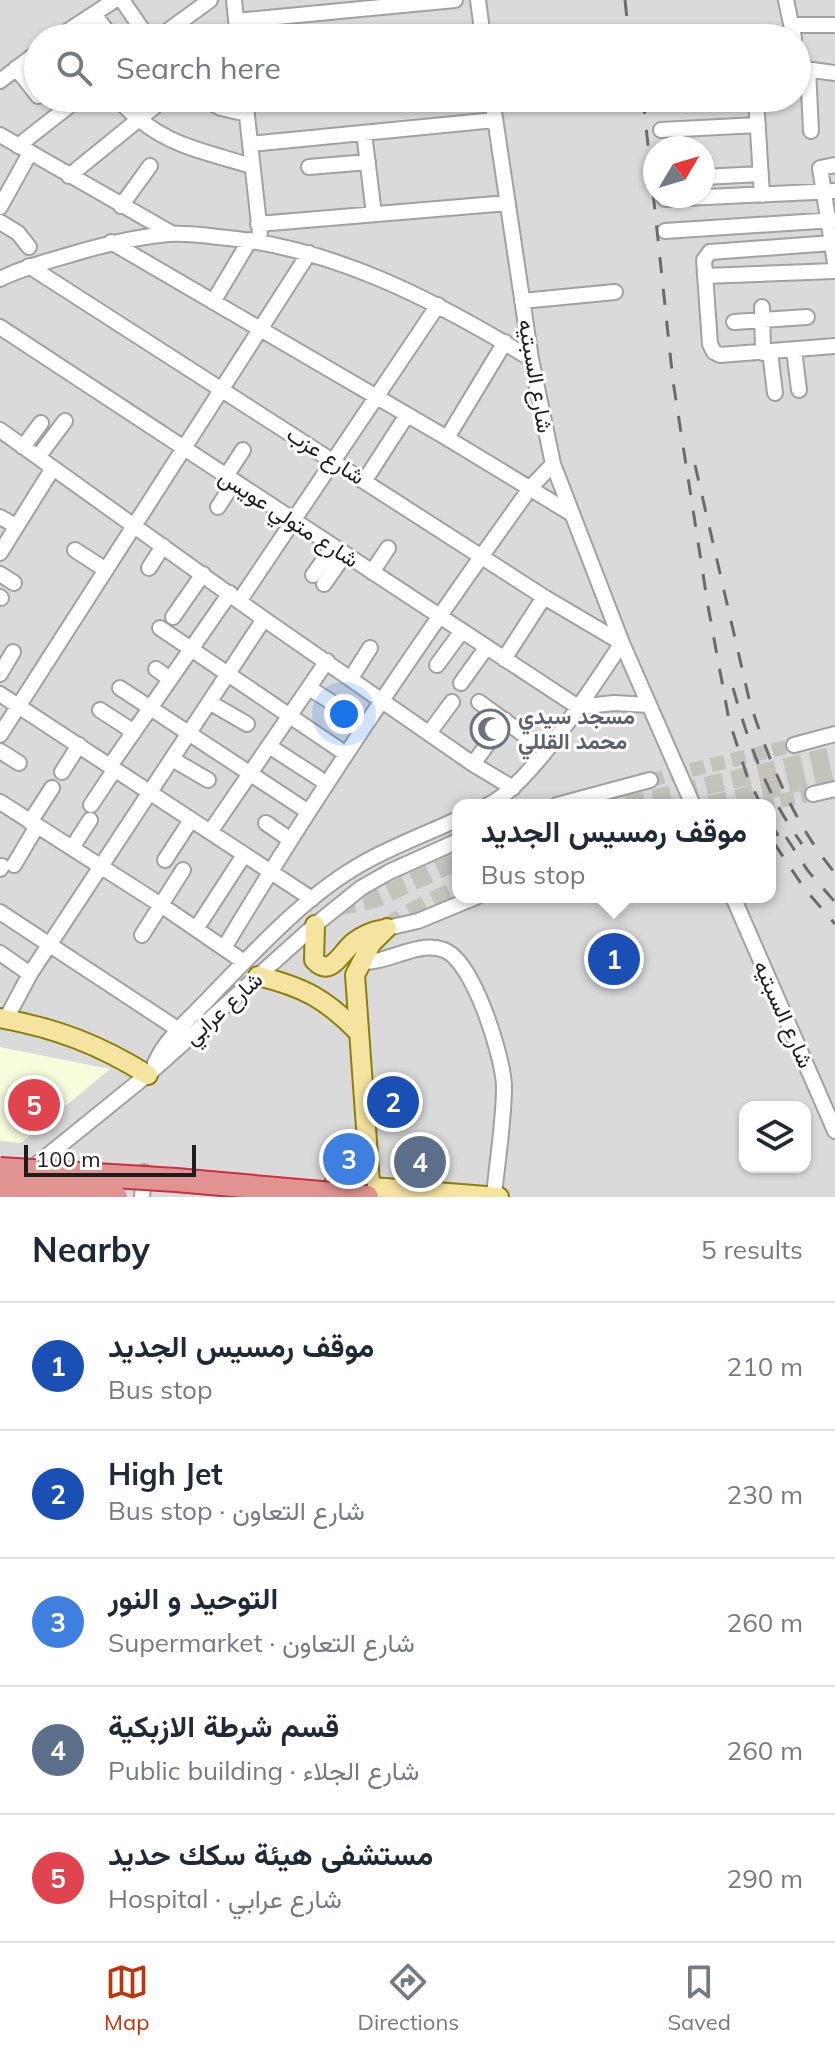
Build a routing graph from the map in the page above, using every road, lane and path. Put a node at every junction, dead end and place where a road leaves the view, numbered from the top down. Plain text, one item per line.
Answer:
1 (115, 0) edge
2 (122, 0) edge
3 (210, 0) edge
4 (234, 0) edge
5 (455, 0) edge
6 (478, 0) edge
7 (786, 0) edge
8 (364, 4) edge
9 (94, 14) junction
10 (81, 24) edge
11 (102, 24) edge
12 (138, 24) edge
13 (177, 24) edge
14 (236, 24) edge
15 (276, 24) edge
16 (481, 24) edge
17 (791, 24) edge
18 (835, 25) edge
19 (811, 29) edge
20 (24, 62) edge
21 (16, 68) junction
22 (811, 70) edge
23 (835, 73) edge
24 (24, 78) edge
25 (0, 81) edge
26 (50, 112) edge
27 (60, 112) edge
28 (130, 112) edge
29 (147, 112) edge
30 (238, 112) edge
31 (494, 112) edge
32 (757, 112) edge
33 (808, 112) edge
34 (247, 114) joint
35 (54, 117) junction
36 (137, 120) junction
37 (495, 120) junction
38 (758, 125) junction
39 (661, 130) dead end
40 (811, 131) dead end
41 (364, 133) junction
42 (0, 135) edge
43 (250, 144) junction
44 (24, 150) junction
45 (368, 162) junction
46 (150, 166) dead end
47 (252, 166) junction
48 (830, 166) edge
49 (309, 167) dead end
50 (761, 174) junction
51 (69, 176) junction
52 (715, 176) edge
53 (829, 192) edge
54 (762, 195) junction
55 (715, 197) edge
56 (508, 203) junction
57 (121, 206) junction
58 (0, 207) edge
59 (374, 214) junction
60 (832, 220) edge
61 (0, 222) edge
62 (258, 224) junction
63 (665, 231) dead end
64 (173, 234) junction
65 (255, 240) junction
66 (111, 242) junction
67 (29, 247) dead end
68 (834, 250) edge
69 (309, 253) junction
70 (29, 266) junction
71 (835, 271) edge
72 (3, 274) edge
73 (705, 276) junction
74 (615, 292) dead end
75 (522, 301) junction
76 (213, 302) junction
77 (438, 305) junction
78 (762, 314) junction
79 (807, 317) dead end
80 (734, 322) dead end
81 (0, 327) edge
82 (260, 330) junction
83 (505, 342) junction
84 (835, 346) edge
85 (794, 350) junction
86 (767, 352) junction
87 (531, 359) junction
88 (222, 389) junction
89 (799, 390) dead end
90 (775, 393) dead end
91 (376, 396) junction
92 (407, 415) junction
93 (65, 421) dead end
94 (41, 423) dead end
95 (0, 430) edge
96 (447, 438) junction
97 (23, 447) junction
98 (183, 449) junction
99 (243, 450) dead end
100 (38, 457) junction
101 (333, 459) junction
102 (553, 464) junction
103 (53, 468) junction
104 (230, 479) junction
105 (365, 480) junction
106 (531, 487) junction
107 (218, 507) dead end
108 (573, 515) junction
109 (0, 517) edge
110 (293, 520) junction
111 (16, 526) junction
112 (134, 527) junction
113 (163, 546) junction
114 (388, 548) dead end
115 (75, 550) dead end
116 (339, 551) junction
117 (0, 553) edge
118 (481, 556) junction
119 (149, 568) dead end
120 (106, 570) junction
121 (372, 572) junction
122 (0, 574) edge
123 (203, 574) junction
124 (318, 580) dead end
125 (14, 583) dead end
126 (235, 596) junction
127 (544, 597) junction
128 (173, 617) dead end
129 (438, 617) junction
130 (264, 619) junction
131 (160, 628) dead end
132 (462, 631) junction
133 (622, 643) junction
134 (370, 648) dead end
135 (486, 648) junction
136 (191, 649) junction
137 (13, 652) dead end
138 (504, 659) junction
139 (327, 661) junction
140 (437, 665) dead end
141 (156, 669) dead end
142 (0, 674) edge
143 (227, 675) junction
144 (351, 678) junction
145 (170, 679) junction
146 (461, 683) dead end
147 (120, 688) dead end
148 (309, 688) junction
149 (0, 694) edge
150 (381, 700) junction
151 (209, 702) junction
152 (452, 702) dead end
153 (479, 702) dead end
154 (649, 705) junction
155 (18, 706) junction
156 (578, 707) junction
157 (151, 708) junction
158 (100, 710) dead end
159 (344, 710) dead end
160 (289, 716) junction
161 (505, 720) junction
162 (247, 724) dead end
163 (134, 732) junction
164 (189, 733) junction
165 (429, 733) junction
166 (835, 734) edge
167 (0, 735) edge
168 (79, 745) junction
169 (794, 745) tunnel mouth
170 (269, 746) junction
171 (545, 750) junction
172 (0, 751) edge
173 (346, 754) junction
174 (172, 759) junction
175 (19, 763) dead end
176 (473, 764) junction
177 (112, 768) junction
178 (62, 772) dead end
179 (250, 773) junction
180 (208, 780) dead end
181 (650, 780) tunnel mouth
182 (326, 783) junction
183 (52, 788) dead end
184 (513, 788) junction
185 (835, 789) edge
186 (149, 793) junction
187 (813, 794) tunnel mouth
188 (497, 799) edge
189 (579, 799) edge
190 (690, 799) edge
191 (91, 805) dead end
192 (2, 809) edge
193 (307, 811) junction
194 (90, 820) dead end
195 (191, 820) junction
196 (452, 822) edge
197 (266, 823) dead end
198 (34, 824) junction
199 (210, 832) junction
200 (289, 839) junction
201 (452, 844) edge
202 (72, 848) junction
203 (244, 855) junction
204 (165, 860) dead end
205 (5, 866) edge
206 (101, 867) junction
207 (183, 870) dead end
208 (270, 872) junction
209 (312, 899) junction
210 (462, 903) edge
211 (736, 903) edge
212 (161, 905) junction
213 (0, 912) edge
214 (315, 925) junction
215 (387, 928) junction
216 (196, 929) junction
217 (142, 935) dead end
218 (50, 945) junction
219 (224, 948) junction
220 (0, 953) edge
221 (244, 962) junction
222 (360, 962) junction
223 (30, 974) junction
224 (258, 976) junction
225 (3, 1019) edge
226 (179, 1030) junction
227 (359, 1033) junction
228 (150, 1073) junction
229 (835, 1131) edge
230 (0, 1160) edge
231 (38, 1163) junction
232 (0, 1169) edge
233 (144, 1172) junction
234 (0, 1189) edge
235 (370, 1193) edge
236 (0, 1196) edge
237 (116, 1197) edge
238 (142, 1197) edge
239 (496, 1197) edge

1 - 9 street
2 - 12 street
3 - 13 street
4 - 14 street
5 - 8 street
6 - 16 street
7 - 17 street
8 - 15 street
9 - 10 street
9 - 11 street
18 - 19 street
20 - 21 street
21 - 24 street
21 - 25 street
22 - 23 street
26 - 35 street
27 - 35 street
28 - 36 street
29 - 36 street
30 - 34 street
31 - 37 street, شارع السبتيه
32 - 38 street
33 - 40 street
34 - 43 street
35 - 44 street
36 - 47 street
36 - 51 street
37 - 41 street
37 - 56 street, شارع السبتيه
38 - 39 street
38 - 50 street
41 - 43 street
41 - 45 street
42 - 44 street
43 - 47 street
44 - 51 street
44 - 58 street
45 - 49 street
45 - 59 street
46 - 57 street
47 - 62 street
48 - 53 street
50 - 52 street
50 - 54 street
51 - 57 street
53 - 54 street
53 - 60 street
54 - 55 street
56 - 59 street
56 - 75 street, شارع السبتيه
57 - 64 street
59 - 62 street
60 - 63 street
60 - 68 street
61 - 67 street
62 - 65 street
64 - 65 street
64 - 66 street
65 - 69 street
65 - 76 street
66 - 70 street
66 - 76 street
68 - 73 street
69 - 77 street
69 - 82 street
70 - 72 street
70 - 88 street, شارع عزب
71 - 73 street
73 - 86 street
74 - 75 street
75 - 87 street, شارع السبتيه
76 - 82 street
77 - 83 street
77 - 91 street
78 - 79 street
78 - 80 street
78 - 86 street
81 - 98 street, شارع متولي عويس
82 - 88 street
82 - 91 street
83 - 87 street
83 - 96 street
84 - 85 street
85 - 86 street
85 - 89 street
86 - 90 street
87 - 102 street, شارع السبتيه
88 - 98 street
88 - 101 street, شارع عزب
91 - 92 street
91 - 101 street
92 - 96 street
92 - 105 street
93 - 100 street
94 - 97 street
95 - 97 street
96 - 106 street
97 - 100 street
98 - 104 street, شارع متولي عويس
98 - 112 street
99 - 104 street
100 - 103 street
101 - 105 street, شارع عزب
101 - 110 street
102 - 106 street
102 - 108 street, شارع السبتيه
103 - 111 street
103 - 112 street
104 - 107 street
104 - 110 street, شارع متولي عويس
105 - 118 street, شارع عزب
106 - 108 street
106 - 118 street
108 - 133 street, شارع السبتيه
109 - 111 street
110 - 116 street, شارع متولي عويس
110 - 126 street
111 - 117 street
112 - 113 street
112 - 120 street
113 - 119 street
113 - 123 street
114 - 121 street
115 - 120 street
116 - 121 street, شارع متولي عويس
116 - 124 street
118 - 127 street, شارع عزب
118 - 129 street
120 - 155 street
121 - 129 street, شارع متولي عويس
122 - 125 street
123 - 126 street
123 - 128 street
126 - 130 street
126 - 136 street
127 - 133 street, شارع عزب
127 - 138 street
129 - 132 street, شارع متولي عويس
129 - 150 street
130 - 139 street
130 - 143 street
131 - 136 street
132 - 135 street, شارع متولي عويس
132 - 140 street
133 - 154 street, شارع السبتيه
133 - 156 street
134 - 144 street
135 - 138 street, شارع متولي عويس
135 - 146 street
136 - 143 street
136 - 145 street
137 - 142 street
138 - 156 street, شارع متولي عويس
139 - 144 street
139 - 148 street
141 - 145 street
143 - 151 street
143 - 160 street
144 - 150 street
145 - 157 street
147 - 157 street
148 - 159 street
148 - 160 street
149 - 155 street
150 - 165 street
150 - 173 street
151 - 162 street
151 - 164 street
152 - 165 street
153 - 161 street
154 - 156 street
154 - 190 street, شارع السبتيه
155 - 167 street
155 - 168 street
156 - 171 street
157 - 163 street
157 - 164 street
158 - 163 street
160 - 170 street
160 - 173 street
161 - 171 street
161 - 176 street
163 - 177 street
164 - 174 street
164 - 179 street
165 - 176 street
166 - 169 street
168 - 177 street
168 - 178 street
170 - 179 street
170 - 182 street
171 - 184 street
172 - 175 street
173 - 182 street
174 - 180 street
174 - 186 street
176 - 184 street
177 - 186 street
177 - 191 street
179 - 193 street
179 - 199 street
181 - 189 street
182 - 193 street
183 - 198 street
184 - 188 street
185 - 187 street
186 - 195 street
186 - 206 street
192 - 198 street
193 - 200 street
194 - 202 street
195 - 199 street
195 - 204 street
196 - 209 street
197 - 200 street
198 - 202 street
198 - 205 street
199 - 203 street
200 - 208 street
201 - 214 street, شارع عرابي
202 - 206 street
203 - 208 street
203 - 216 street
206 - 212 street
206 - 218 street
207 - 212 street
208 - 209 street
208 - 219 street
209 - 221 street
210 - 215 street
211 - 229 street, شارع السبتيه
212 - 216 street
212 - 217 street
213 - 218 street
214 - 215 main road
214 - 224 street, شارع عرابي
215 - 222 main road
216 - 219 street
218 - 223 street
218 - 226 street
219 - 221 street
220 - 223 street
221 - 226 street
222 - 227 main road
222 - 239 street
223 - 225 street
224 - 227 main road
224 - 228 street, شارع عرابي
225 - 228 main road
226 - 228 street
227 - 235 main road
228 - 231 street, شارع عرابي
230 - 231 main road
231 - 233 main road
231 - 236 street, شارع عرابي
232 - 235 highway, bridge
233 - 235 main road
233 - 238 street
234 - 237 highway, bridge
235 - 239 main road

